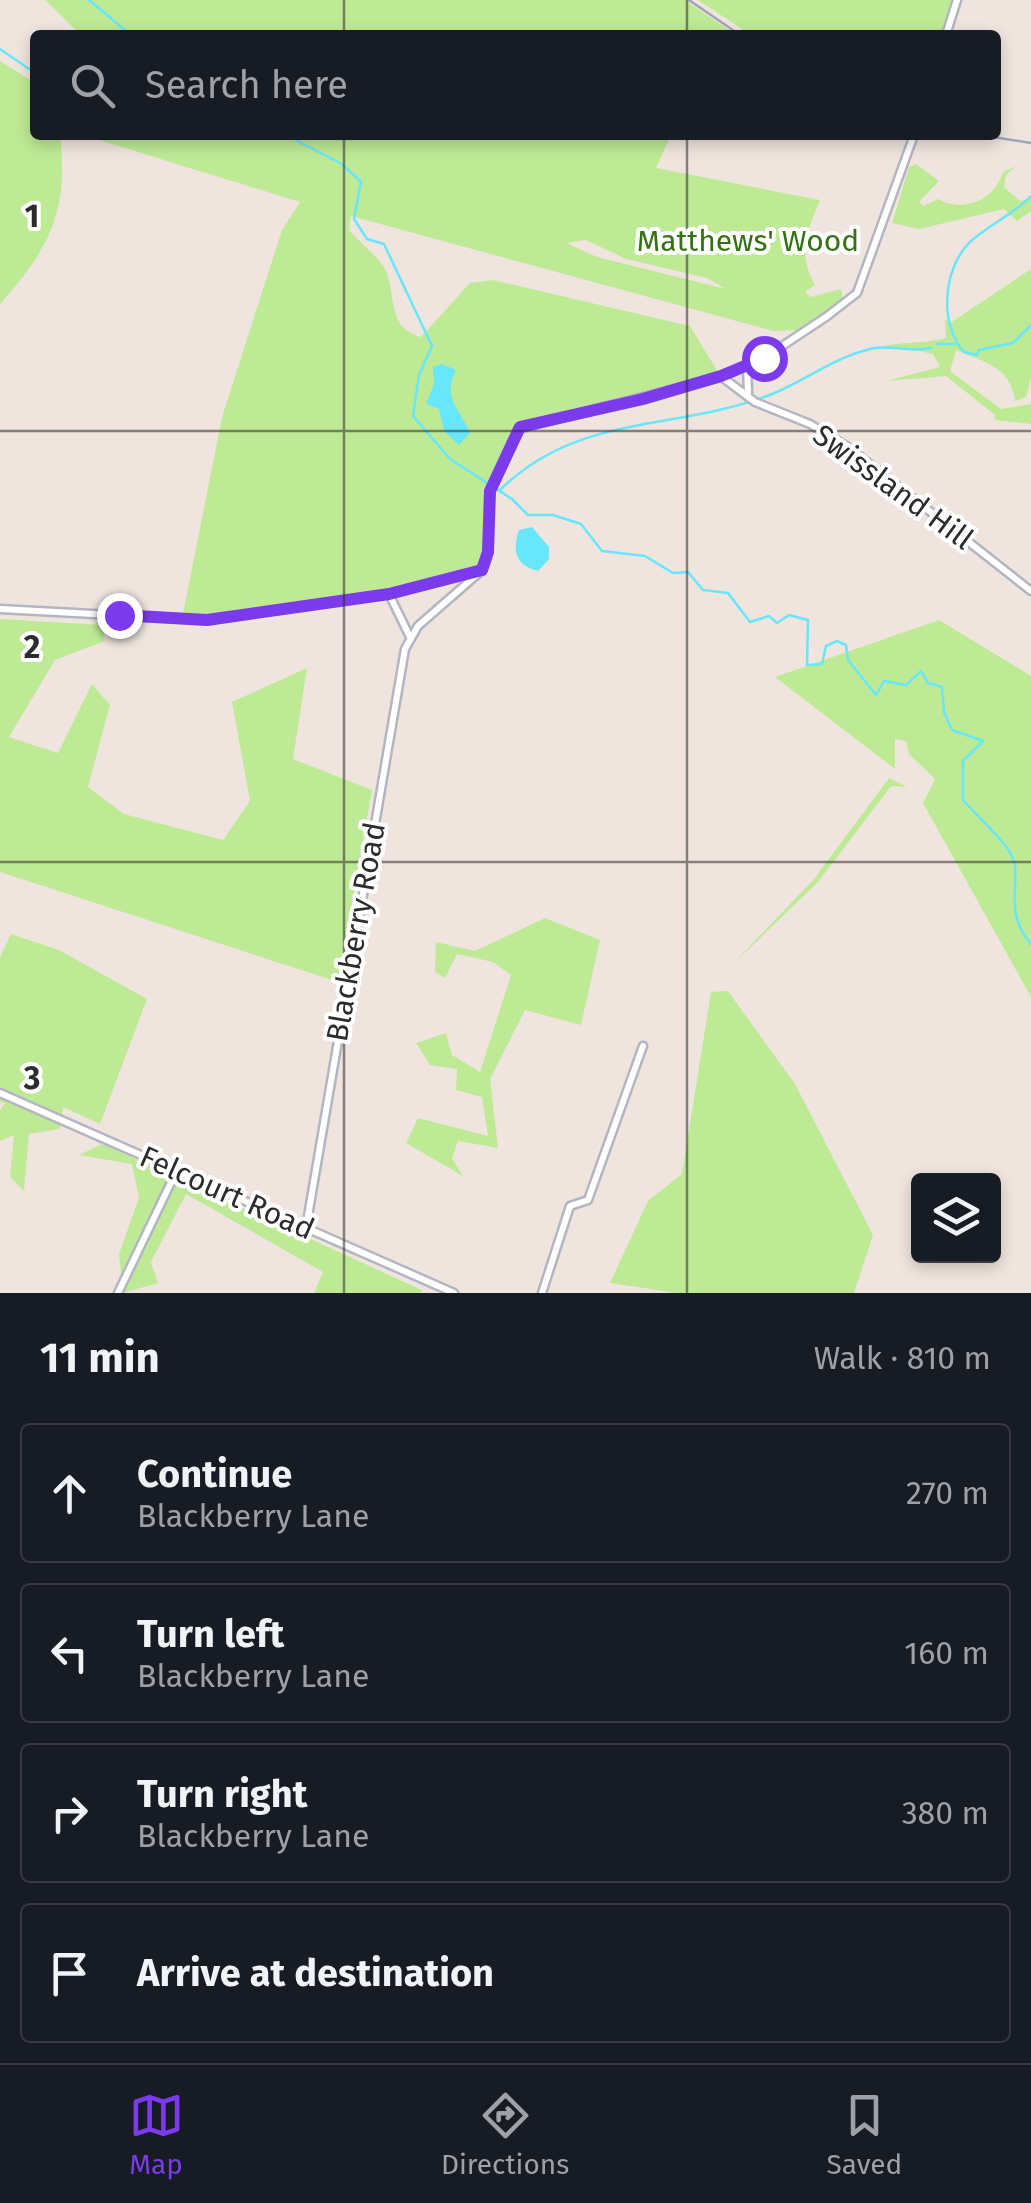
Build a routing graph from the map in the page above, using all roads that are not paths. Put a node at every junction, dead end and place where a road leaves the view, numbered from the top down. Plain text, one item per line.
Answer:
1 (957, 0) edge
2 (948, 30) edge
3 (912, 140) edge
4 (747, 364) junction
5 (721, 376) junction
6 (748, 395) junction
7 (482, 570) junction
8 (1031, 591) edge
9 (389, 594) junction
10 (0, 609) edge
11 (410, 637) junction
12 (643, 1046) dead end
13 (0, 1093) edge
14 (176, 1170) junction
15 (306, 1228) junction
16 (431, 1282) junction
17 (118, 1293) edge
18 (428, 1293) edge
19 (454, 1293) edge
20 (542, 1293) edge

1 - 2 street
3 - 4 street
4 - 5 street
4 - 6 street
5 - 6 street, Swissland Hill
5 - 7 street
6 - 8 street, Swissland Hill
7 - 9 street
7 - 11 street
9 - 10 street
9 - 11 street
11 - 15 street, Blackberry Road
12 - 20 street
13 - 14 street, Felcourt Road
14 - 15 street, Felcourt Road
14 - 17 street
15 - 16 street, Felcourt Road
16 - 18 street
16 - 19 street, Felcourt Road

